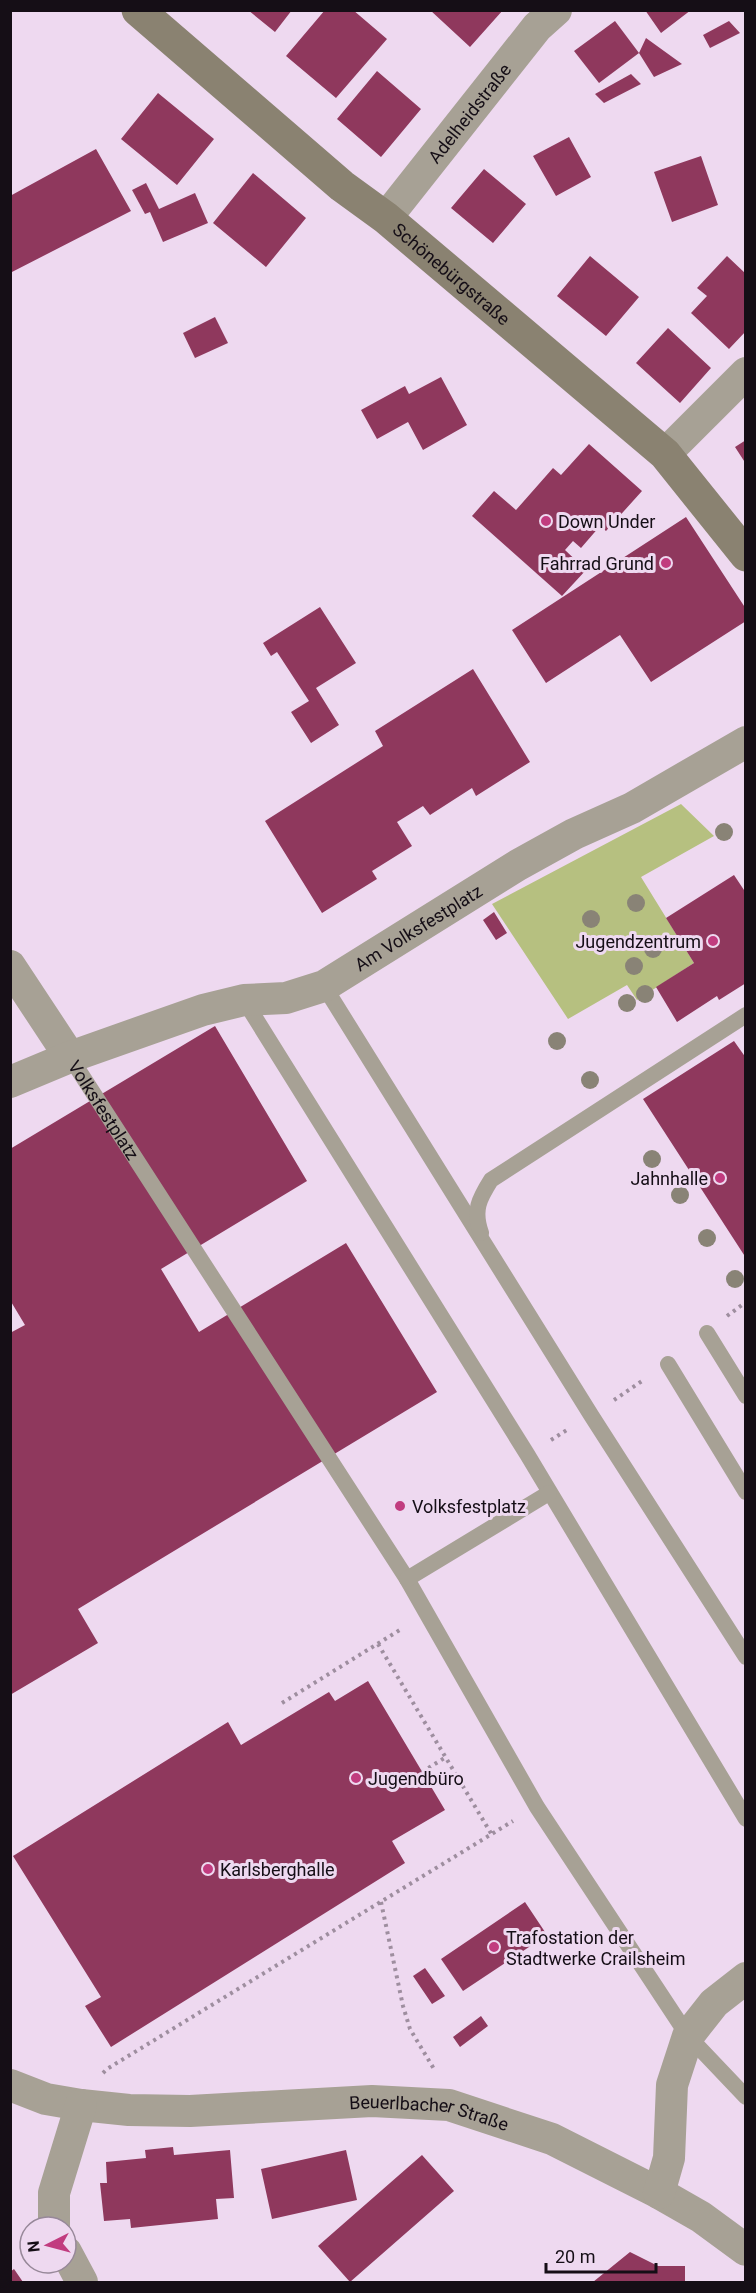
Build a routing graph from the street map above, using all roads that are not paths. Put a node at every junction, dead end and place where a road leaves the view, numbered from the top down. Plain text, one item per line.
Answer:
1 (138, 10) edge
2 (556, 10) edge
3 (386, 218) junction
4 (746, 373) edge
5 (665, 454) junction
6 (746, 555) edge
7 (746, 742) edge
8 (10, 966) edge
9 (324, 986) junction
10 (244, 1000) junction
11 (746, 1015) edge
12 (70, 1057) junction
13 (10, 1082) edge
14 (485, 1245) junction
15 (707, 1333) road end
16 (668, 1364) road end
17 (746, 1396) edge
18 (549, 1492) junction
19 (746, 1492) edge
20 (407, 1579) junction
21 (746, 1657) edge
22 (746, 1820) edge
23 (746, 1978) edge
24 (688, 2036) junction
25 (10, 2085) edge
26 (746, 2097) edge
27 (81, 2105) junction
28 (659, 2193) junction
29 (54, 2215) edge
30 (746, 2250) edge

1 - 3 main road, Schönebürgstraße
2 - 3 street, Adelheidstraße
3 - 5 main road, Schönebürgstraße
4 - 5 street
5 - 6 main road, Schönebürgstraße
7 - 9 street, Am Volksfestplatz
8 - 12 street, Volksfestplatz
9 - 10 street, Am Volksfestplatz
9 - 14 lane
10 - 12 street, Am Volksfestplatz
10 - 18 lane
11 - 14 lane
12 - 13 street, Am Volksfestplatz
12 - 20 lane, Volksfestplatz
14 - 21 lane
15 - 17 lane
16 - 19 lane
18 - 20 lane
18 - 22 lane
20 - 24 lane, Volksfestplatz
23 - 24 street
24 - 26 lane, Volksfestplatz
24 - 28 street
25 - 27 street, Beuerlbacher Straße
27 - 28 street, Beuerlbacher Straße
27 - 29 street
28 - 30 street, Beuerlbacher Straße

